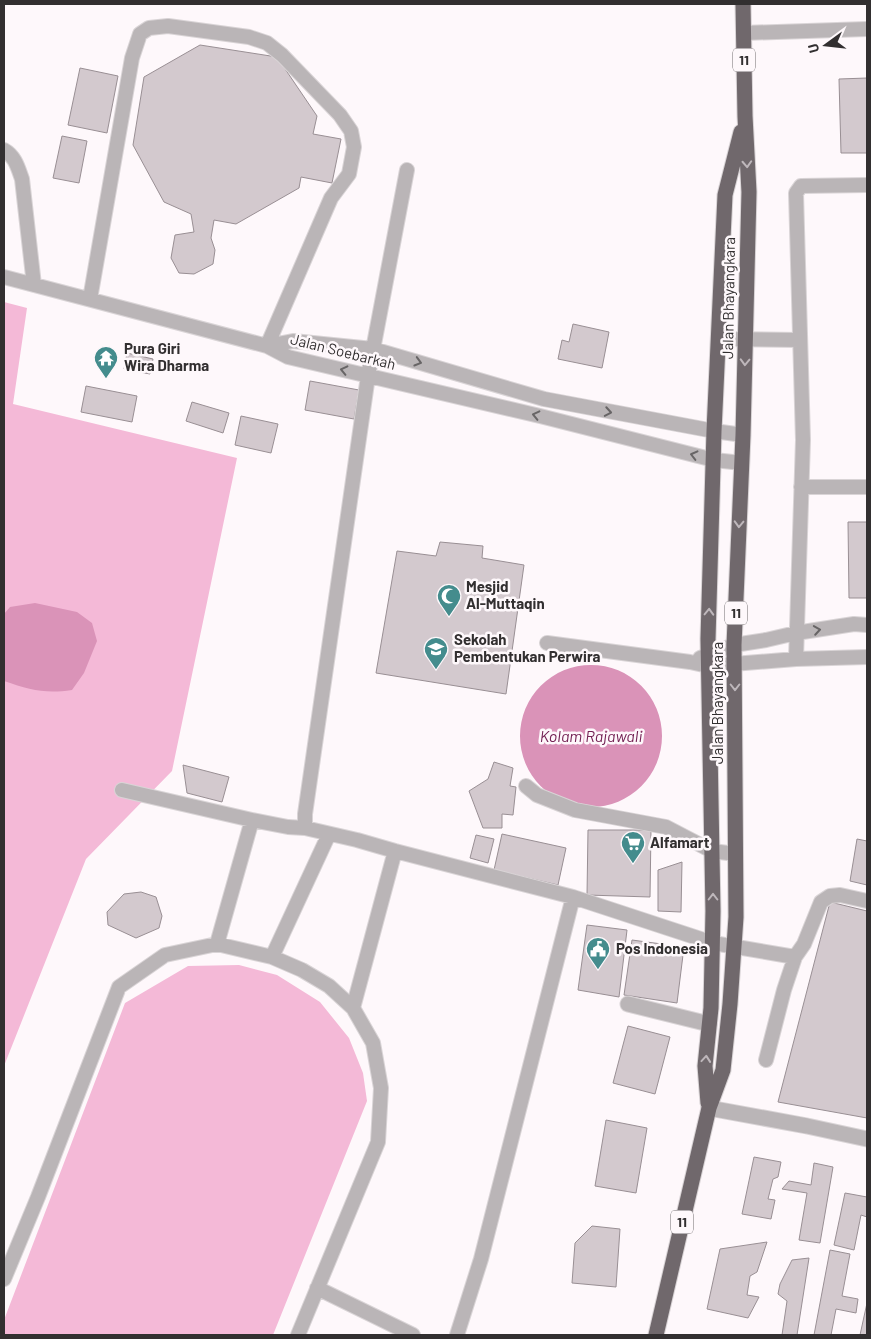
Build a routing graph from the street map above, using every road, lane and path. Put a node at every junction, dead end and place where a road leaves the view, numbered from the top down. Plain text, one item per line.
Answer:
1 (743, 4) edge
2 (867, 29) edge
3 (744, 33) junction
4 (745, 116) junction
5 (4, 150) edge
6 (407, 170) dead end
7 (867, 185) edge
8 (4, 277) edge
9 (34, 285) junction
10 (90, 299) junction
11 (718, 339) junction
12 (746, 340) junction
13 (800, 340) junction
14 (266, 346) junction
15 (373, 349) junction
16 (368, 376) junction
17 (714, 431) junction
18 (743, 435) junction
19 (714, 460) junction
20 (742, 463) junction
21 (802, 487) junction
22 (867, 487) edge
23 (867, 625) edge
24 (796, 633) junction
25 (547, 643) dead end
26 (734, 645) junction
27 (867, 657) edge
28 (796, 659) junction
29 (708, 660) junction
30 (735, 663) junction
31 (526, 786) dead end
32 (122, 790) dead end
33 (252, 820) junction
34 (305, 828) junction
35 (329, 834) junction
36 (396, 851) junction
37 (712, 851) junction
38 (736, 854) junction
39 (573, 896) junction
40 (867, 901) edge
41 (712, 943) junction
42 (217, 944) junction
43 (734, 946) junction
44 (272, 957) junction
45 (795, 957) junction
46 (628, 1004) dead end
47 (353, 1008) junction
48 (710, 1024) junction
49 (766, 1060) dead end
50 (709, 1108) junction
51 (867, 1139) edge
52 (4, 1279) edge
53 (317, 1288) junction
54 (298, 1335) edge
55 (413, 1335) edge
56 (457, 1335) edge
57 (656, 1335) edge

1 - 3 highway, Jalan Bhayangkara / 11
2 - 3 lane
3 - 4 highway, Jalan Bhayangkara / 11
4 - 11 highway, Jalan Bhayangkara / 11
4 -> 12 highway, Jalan Bhayangkara / 11
5 - 9 lane
6 - 15 lane
7 - 13 lane
8 - 9 lane
9 - 10 lane
10 - 14 lane
10 - 14 lane
11 - 12 lane
11 - 17 highway, Jalan Bhayangkara / 11
12 - 13 lane
12 -> 18 highway, Jalan Bhayangkara / 11
13 - 21 lane
14 - 15 lane, Jalan Soebarkah
16 -> 14 lane, Jalan Soebarkah
15 - 16 lane
15 -> 17 lane, Jalan Soebarkah
19 -> 16 lane, Jalan Soebarkah
16 - 34 lane
17 - 18 lane, Jalan Soebarkah
17 - 19 highway, Jalan Bhayangkara / 11
18 - 20 highway, Jalan Bhayangkara / 11
19 - 20 lane, Jalan Soebarkah
29 -> 19 highway, Jalan Bhayangkara / 11
20 -> 26 highway, Jalan Bhayangkara / 11
21 - 22 lane
21 - 24 lane
24 -> 23 lane
24 - 26 lane
24 - 28 lane
25 - 29 lane
26 - 29 lane
26 - 30 highway, Jalan Bhayangkara / 11
27 - 28 lane
28 - 30 lane
29 - 30 lane
29 - 37 highway, Jalan Bhayangkara / 11
30 -> 38 highway, Jalan Bhayangkara / 11
31 - 37 lane
32 - 33 lane
33 - 34 lane
33 - 42 lane
34 - 35 lane
35 - 36 lane
35 - 44 lane
36 - 39 lane
36 - 47 lane
37 - 38 lane
41 -> 37 highway, Jalan Bhayangkara / 11
38 - 43 highway, Jalan Bhayangkara / 11
39 - 41 lane
39 - 56 lane
40 - 45 lane
41 - 43 lane
41 - 48 highway, Jalan Bhayangkara / 11
42 - 44 lane
42 - 52 lane
43 - 45 lane
43 - 50 highway, Jalan Bhayangkara / 11
44 - 47 lane
45 - 49 lane
46 - 48 street
47 - 53 lane
50 -> 48 highway, Jalan Bhayangkara / 11
50 - 51 street
50 - 57 highway, Jalan Bhayangkara / 11
53 - 54 lane
53 - 55 lane

